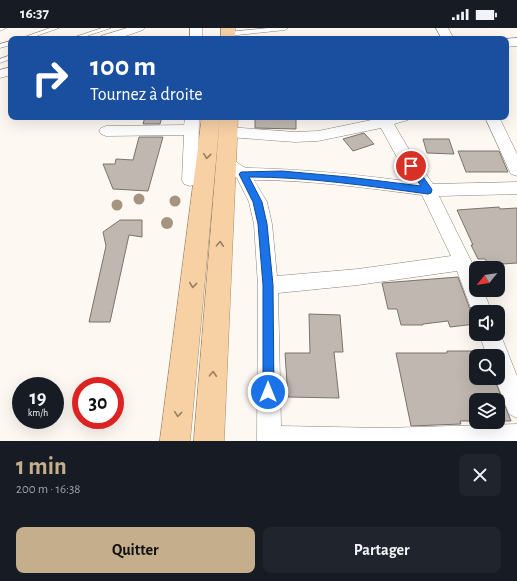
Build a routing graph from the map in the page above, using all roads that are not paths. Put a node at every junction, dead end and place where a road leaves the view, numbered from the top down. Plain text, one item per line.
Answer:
1 (56, 28) edge
2 (139, 28) edge
3 (214, 28) edge
4 (286, 28) edge
5 (110, 35) edge
6 (225, 35) edge
7 (31, 36) edge
8 (393, 120) edge
9 (493, 120) edge
10 (222, 122) edge
11 (386, 122) junction
12 (192, 123) edge
13 (106, 131) dead end
14 (234, 167) junction
15 (517, 170) edge
16 (190, 180) dead end
17 (517, 188) edge
18 (428, 190) junction
19 (463, 262) junction
20 (268, 285) junction
21 (479, 305) edge
22 (493, 341) edge
23 (517, 406) edge
24 (517, 436) edge
25 (269, 440) edge
26 (176, 441) edge
27 (209, 441) edge
28 (384, 441) edge

1 - 7 lane
2 - 5 street
3 - 6 highway
4 - 6 lane
8 - 11 street
9 - 15 street
10 - 11 street
10 - 14 highway
10 -> 26 highway
11 - 18 street
12 - 13 street
12 - 16 street
14 - 18 street
14 - 20 street
27 -> 14 highway
17 - 18 street
18 - 19 street
19 - 20 street
19 - 21 street
20 - 25 street
22 - 23 street
24 - 28 street
25 - 28 street

